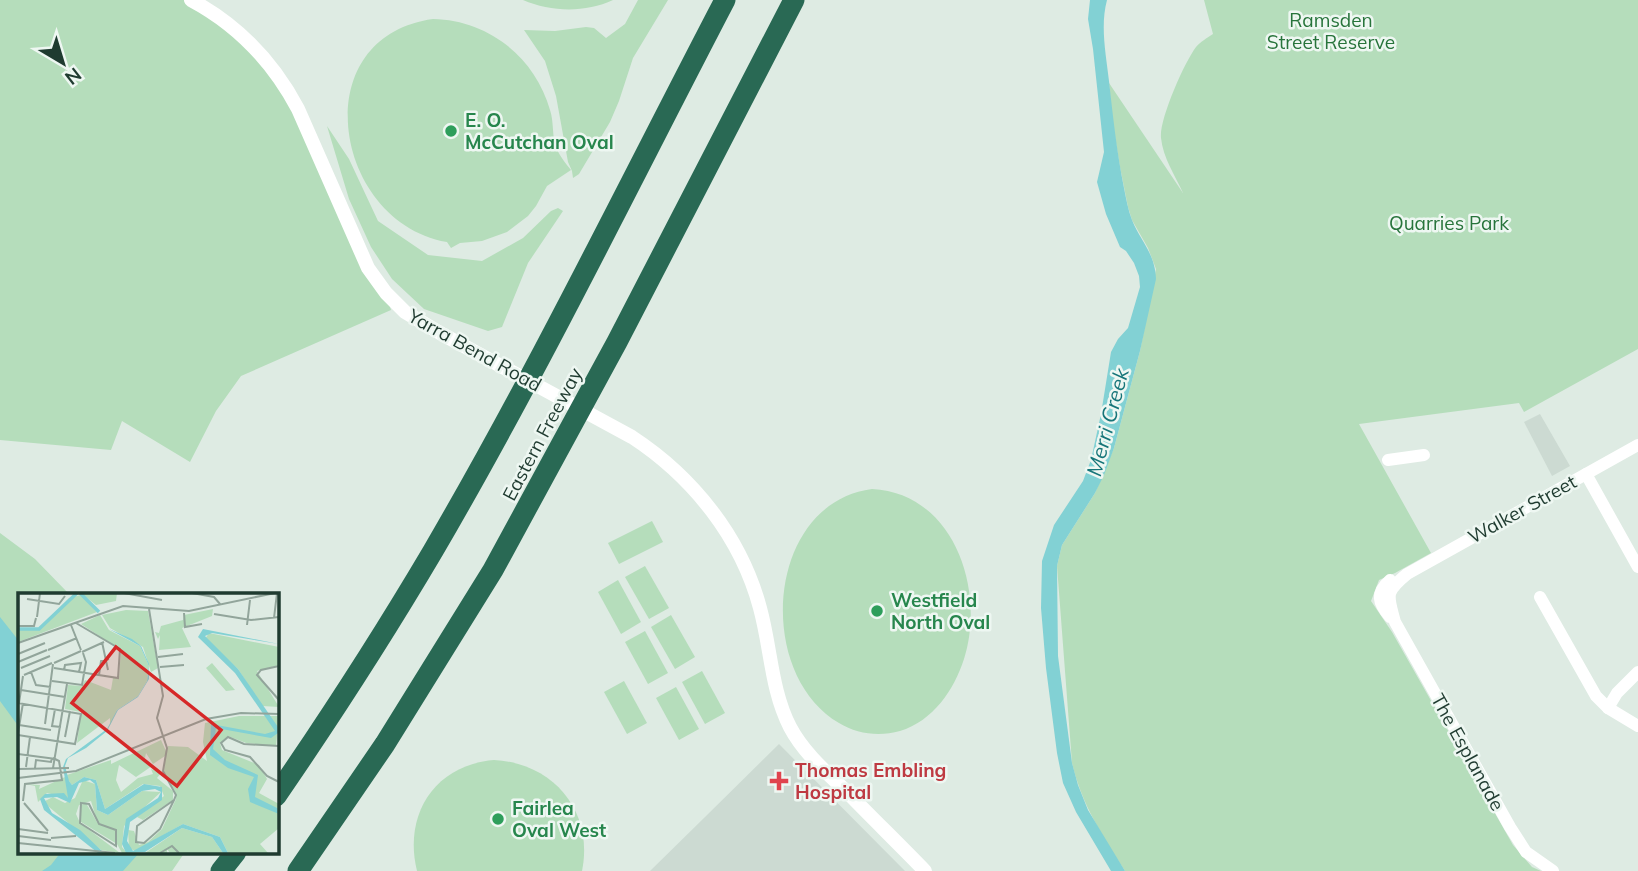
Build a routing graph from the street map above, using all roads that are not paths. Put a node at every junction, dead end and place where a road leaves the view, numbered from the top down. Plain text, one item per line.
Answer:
1 (191, 0) edge
2 (725, 0) edge
3 (794, 0) edge
4 (1638, 445) edge
5 (1424, 455) dead end
6 (1388, 460) dead end
7 (1586, 474) junction
8 (1638, 566) edge
9 (1384, 593) joint
10 (1540, 597) dead end
11 (1638, 672) edge
12 (1608, 708) junction
13 (1638, 726) edge
14 (278, 793) edge
15 (234, 854) edge
16 (221, 871) edge
17 (298, 871) edge
18 (925, 871) edge
19 (1553, 871) edge

1 - 18 street, Yarra Bend Road
2 - 14 highway, Eastern Freeway
3 - 17 highway, Eastern Freeway
4 - 7 street, Walker Street
5 - 6 street
7 - 8 street
7 - 9 street, Walker Street
9 - 19 street, The Esplanade
10 - 12 street
11 - 12 street
12 - 13 street
15 - 16 highway

